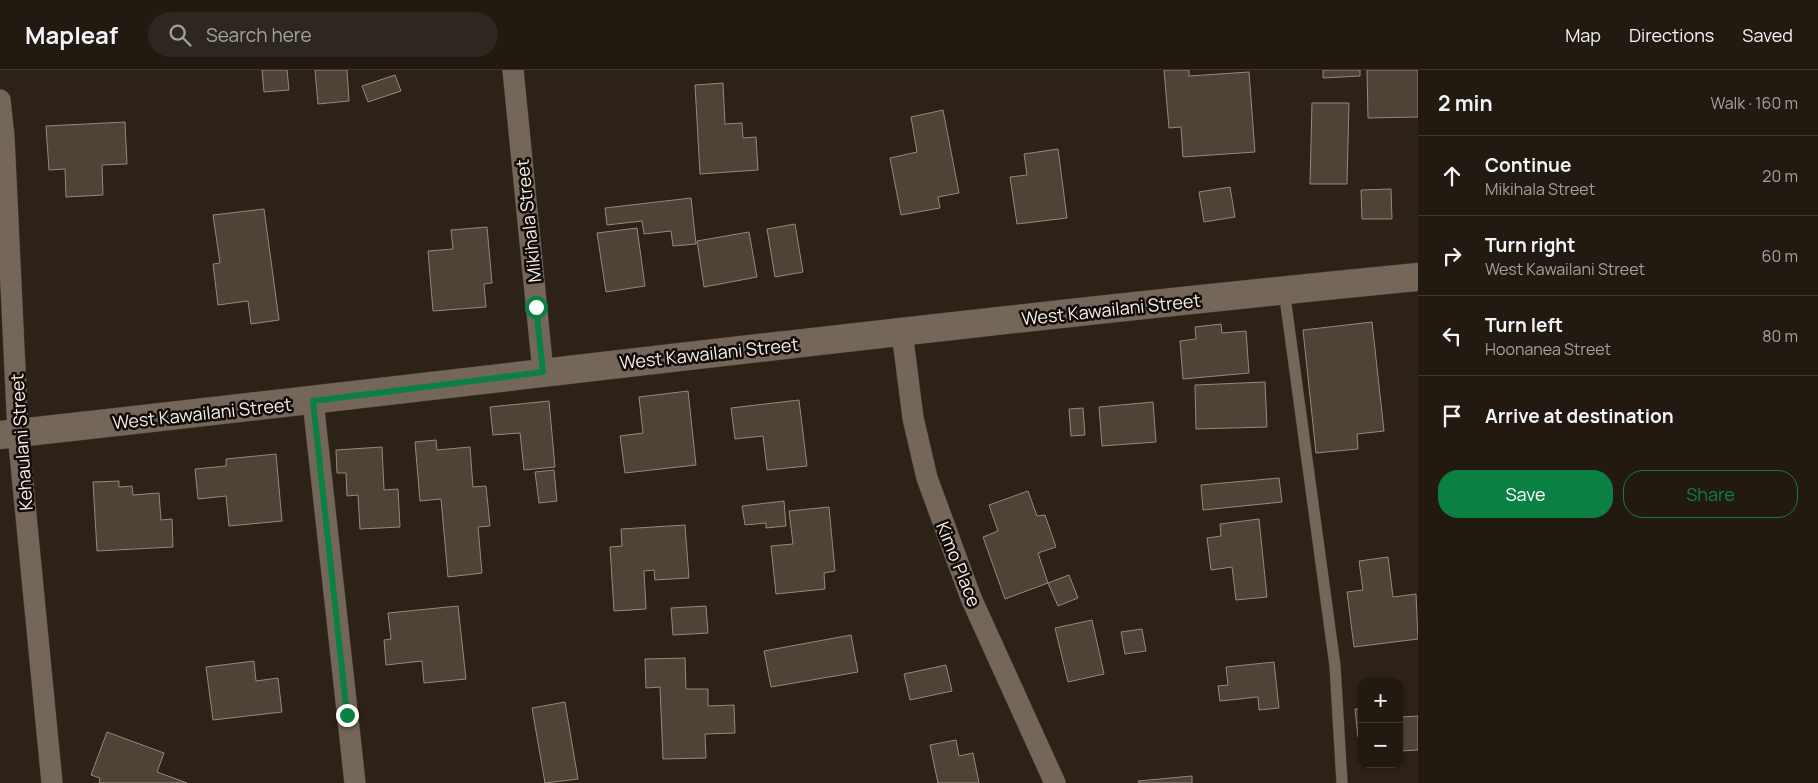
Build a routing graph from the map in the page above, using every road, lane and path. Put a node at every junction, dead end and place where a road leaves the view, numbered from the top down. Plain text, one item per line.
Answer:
1 (513, 70) edge
2 (0, 100) edge
3 (1418, 277) edge
4 (1284, 290) junction
5 (902, 332) junction
6 (543, 372) junction
7 (313, 401) junction
8 (9, 434) edge
9 (52, 783) edge
10 (355, 783) edge
11 (1055, 783) edge
12 (1342, 783) edge

1 - 6 street, Mikihala Street
2 - 8 street, Kehaulani Street
3 - 4 street, West Kawailani Street
4 - 5 street, West Kawailani Street
4 - 12 lane
5 - 6 street, West Kawailani Street
5 - 11 street, Kimo Place
6 - 7 street, West Kawailani Street
7 - 8 street, West Kawailani Street
7 - 10 street
8 - 9 street, Kehaulani Street

